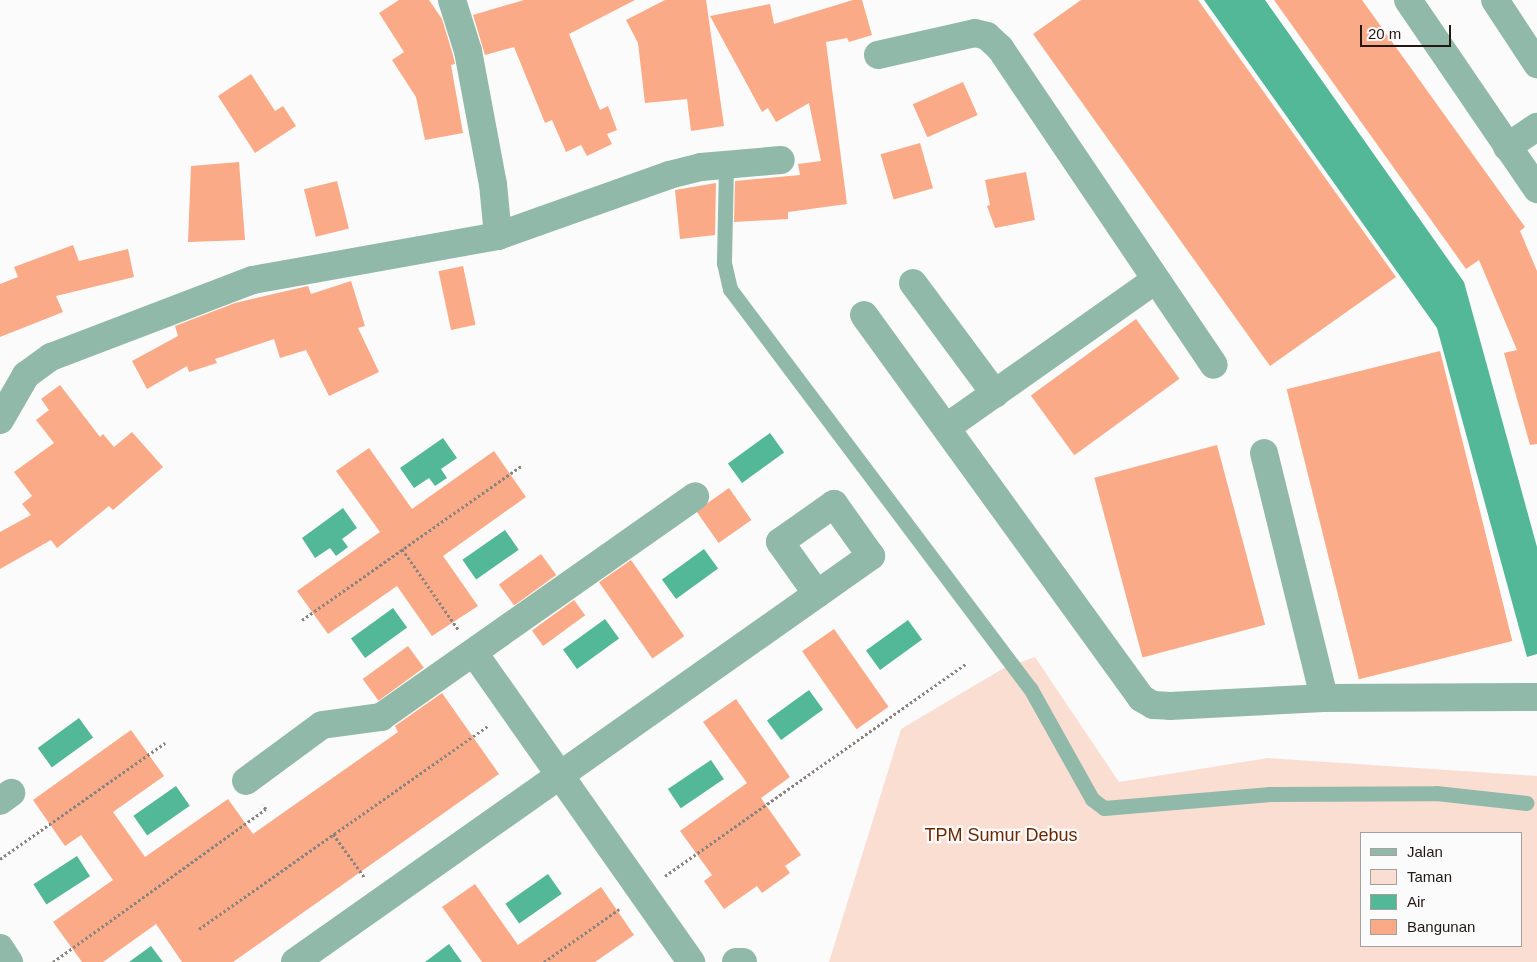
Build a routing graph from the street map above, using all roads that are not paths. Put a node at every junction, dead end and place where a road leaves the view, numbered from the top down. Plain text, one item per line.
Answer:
1 (452, 0) edge
2 (1408, 0) edge
3 (1495, 0) edge
4 (878, 56) dead end
5 (1537, 64) edge
6 (1537, 127) edge
7 (1507, 147) junction
8 (781, 160) dead end
9 (726, 165) junction
10 (1537, 189) edge
11 (498, 236) junction
12 (1154, 281) junction
13 (913, 283) dead end
14 (864, 315) dead end
15 (1214, 365) dead end
16 (995, 394) junction
17 (0, 420) edge
18 (947, 427) junction
19 (1264, 453) dead end
20 (695, 496) dead end
21 (817, 594) dead end
22 (474, 653) junction
23 (1537, 697) edge
24 (1324, 698) junction
25 (560, 775) junction
26 (246, 781) dead end
27 (1526, 803) dead end
28 (0, 948) edge
29 (9, 962) edge
30 (295, 962) edge
31 (690, 962) edge
32 (736, 962) edge
33 (743, 962) edge

1 - 11 street
2 - 7 street
3 - 5 street
4 - 12 street
6 - 7 street
7 - 10 street
8 - 9 street
9 - 11 street
9 - 27 lane
11 - 17 street
12 - 15 street
12 - 16 street
13 - 16 street
14 - 18 street
16 - 18 street
18 - 24 street
19 - 24 street
20 - 22 street
21 - 25 street
22 - 25 street
22 - 26 street
23 - 24 street
25 - 30 street
25 - 31 street
28 - 29 street
32 - 33 street

